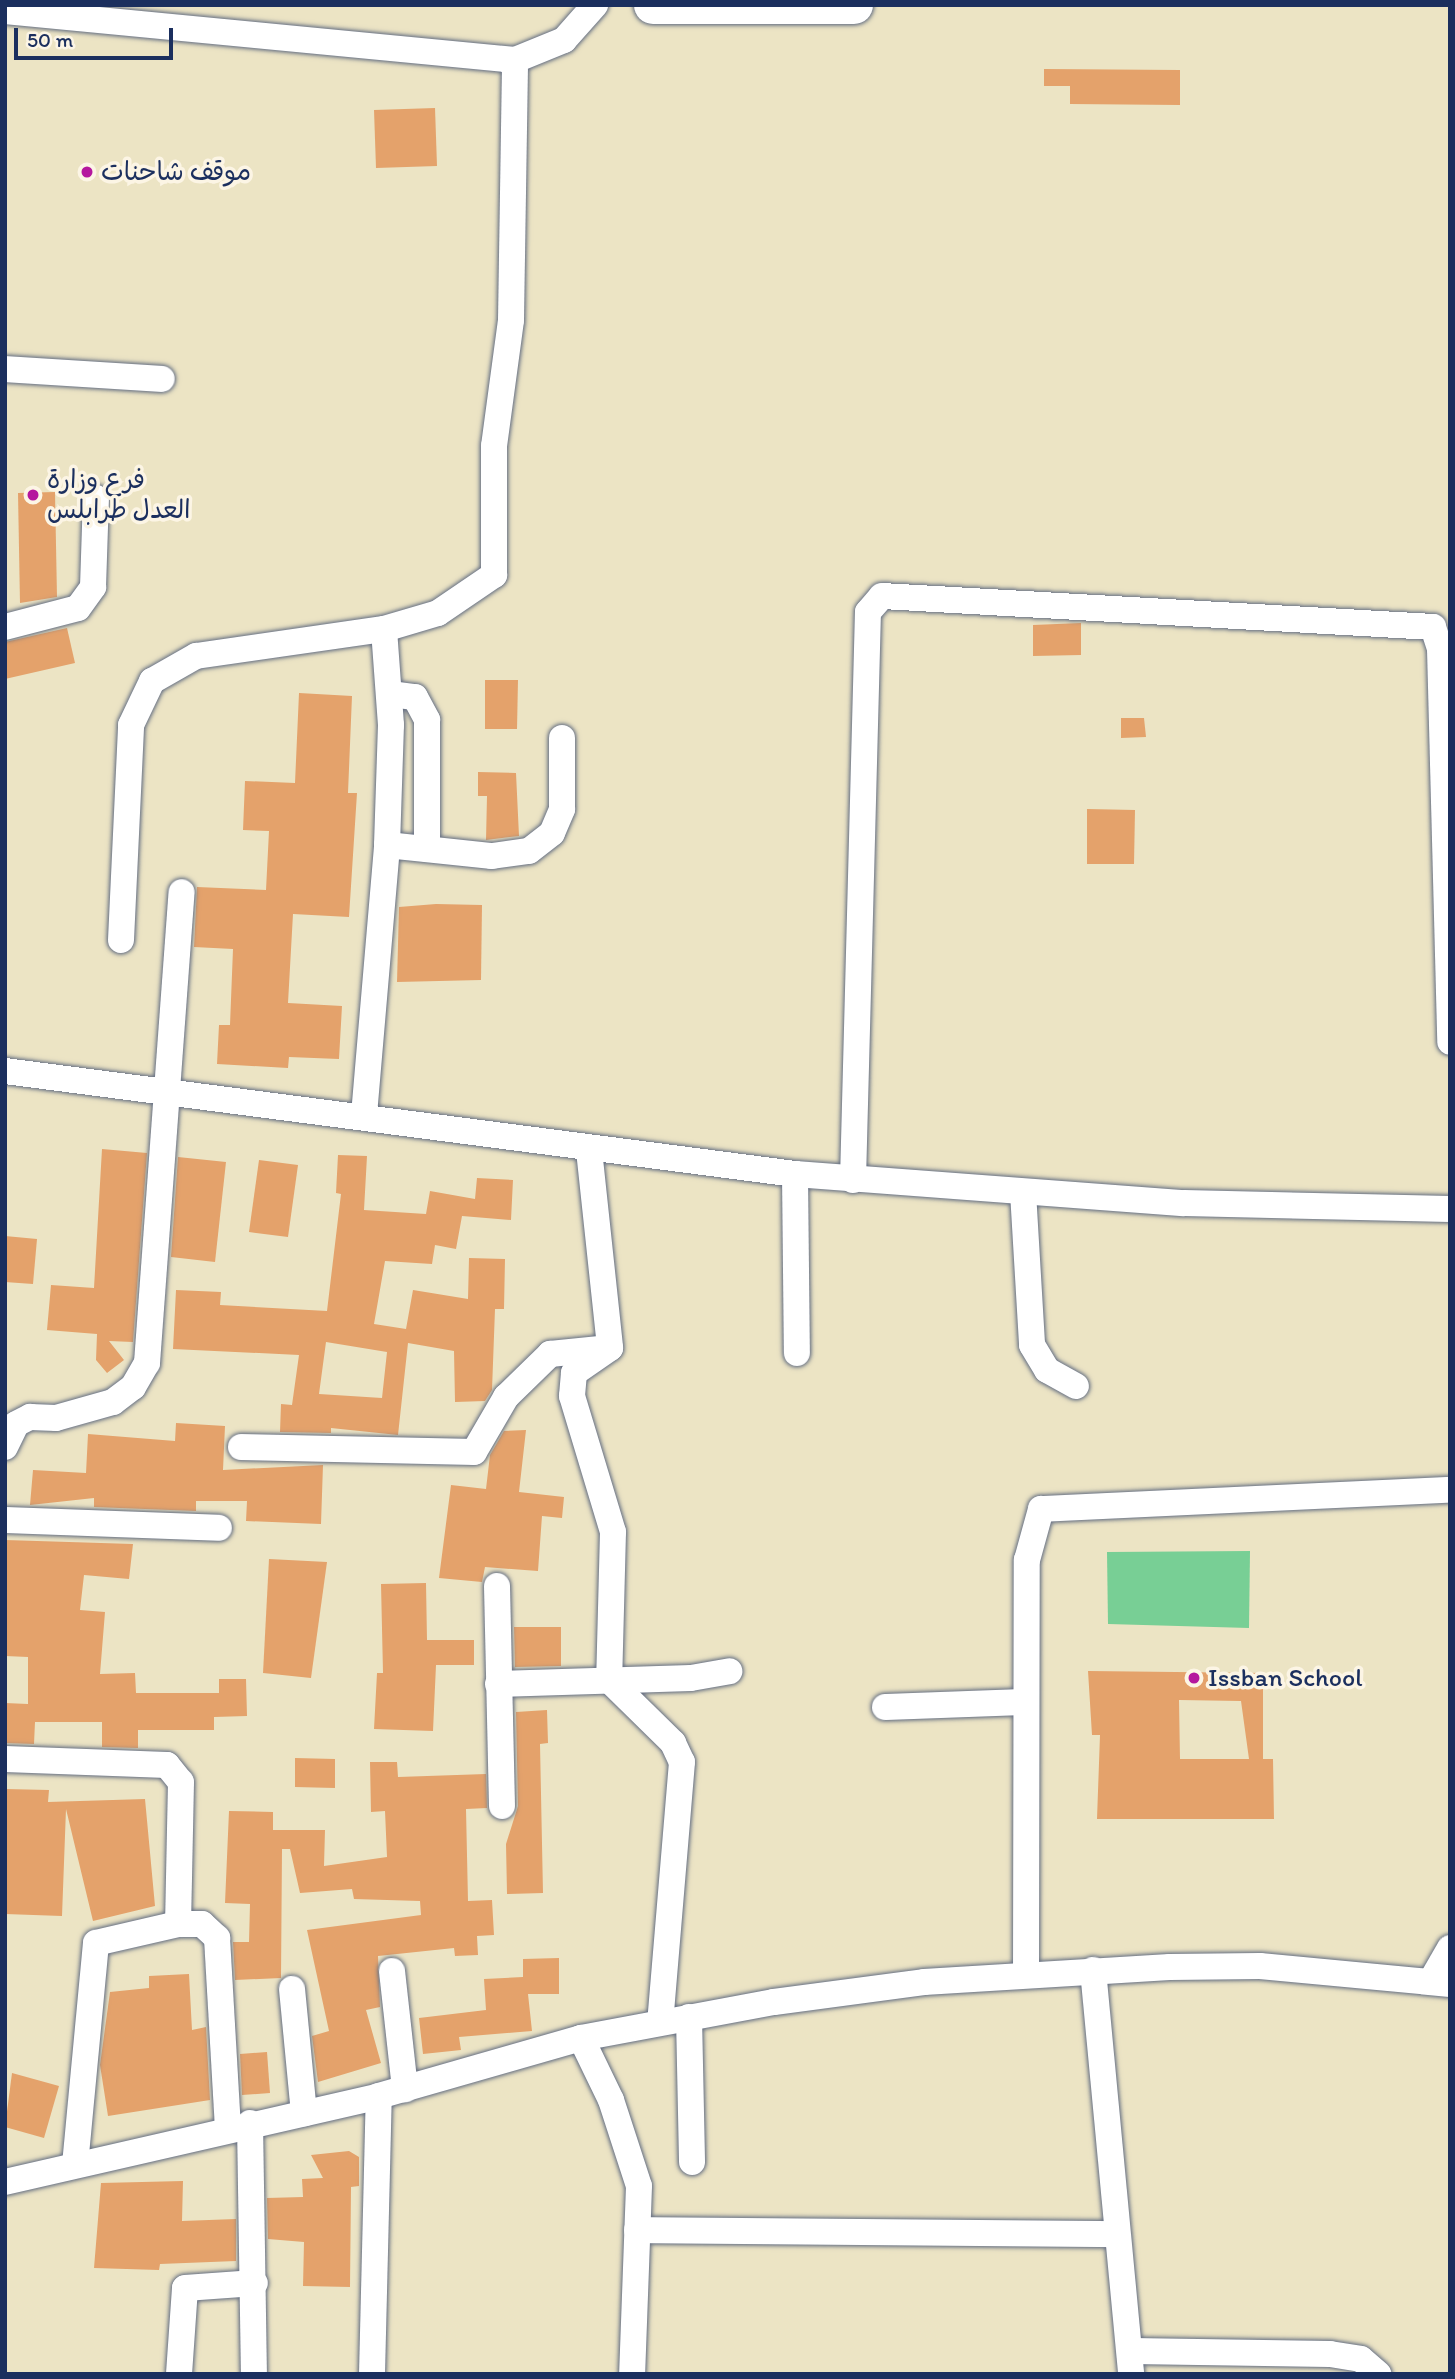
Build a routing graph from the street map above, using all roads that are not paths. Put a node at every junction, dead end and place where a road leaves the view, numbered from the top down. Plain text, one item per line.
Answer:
1 (595, 5) edge
2 (653, 5) edge
3 (854, 5) edge
4 (5, 11) edge
5 (514, 60) junction
6 (5, 369) edge
7 (162, 379) dead end
8 (96, 498) dead end
9 (5, 627) edge
10 (384, 629) junction
11 (390, 694) junction
12 (562, 738) dead end
13 (387, 845) junction
14 (427, 849) junction
15 (182, 892) dead end
16 (1448, 907) edge
17 (121, 940) dead end
18 (1450, 1042) edge
19 (5, 1070) edge
20 (166, 1091) junction
21 (364, 1115) junction
22 (589, 1150) junction
23 (795, 1174) junction
24 (853, 1180) junction
25 (1023, 1192) junction
26 (1450, 1209) edge
27 (610, 1348) junction
28 (797, 1353) dead end
29 (1076, 1386) dead end
30 (5, 1447) edge
31 (241, 1447) dead end
32 (1450, 1490) edge
33 (5, 1520) edge
34 (219, 1528) dead end
35 (496, 1586) dead end
36 (729, 1671) dead end
37 (609, 1680) junction
38 (498, 1684) junction
39 (1024, 1702) junction
40 (885, 1707) dead end
41 (5, 1759) edge
42 (502, 1806) dead end
43 (178, 1924) junction
44 (1450, 1948) edge
45 (1093, 1970) junction
46 (392, 1972) dead end
47 (1026, 1974) junction
48 (1440, 1982) edge
49 (292, 1989) dead end
50 (689, 2017) junction
51 (660, 2022) junction
52 (580, 2038) junction
53 (405, 2089) junction
54 (379, 2096) junction
55 (304, 2113) junction
56 (239, 2125) junction
57 (692, 2162) dead end
58 (75, 2164) junction
59 (5, 2182) edge
60 (637, 2230) junction
61 (1114, 2234) junction
62 (255, 2283) junction
63 (1132, 2362) edge
64 (179, 2374) edge
65 (254, 2374) edge
66 (372, 2374) edge
67 (632, 2374) edge
68 (1378, 2374) edge

1 - 5 street
2 - 3 highway
4 - 5 street
5 - 10 street
6 - 7 street
8 - 9 street
10 - 11 street
10 - 17 street
11 - 13 street
11 - 14 street
12 - 14 street
13 - 14 street
13 - 21 street
15 - 20 street
16 - 18 street
16 - 24 street
19 - 20 street
20 - 21 street
20 - 30 street
21 - 22 street
22 - 23 street
22 - 27 street
23 - 24 street
23 - 28 street
24 - 25 street
25 - 26 street
25 - 29 street
27 - 31 street
27 - 37 street
32 - 39 street
33 - 34 street
35 - 38 street
36 - 37 street
37 - 38 street
37 - 51 street
38 - 42 street
39 - 40 street
39 - 47 street
41 - 43 street
43 - 56 street
43 - 58 street
44 - 48 street
45 - 47 street
45 - 48 street
45 - 61 street
46 - 53 street
47 - 50 street
49 - 55 street
50 - 51 street
50 - 57 street
51 - 52 street
52 - 53 street
52 - 60 street
53 - 54 street
54 - 55 street
54 - 66 street
55 - 56 street
56 - 58 street
56 - 62 street
58 - 59 street
60 - 61 street
60 - 67 street
61 - 63 street
62 - 64 street
62 - 65 street
63 - 68 street

